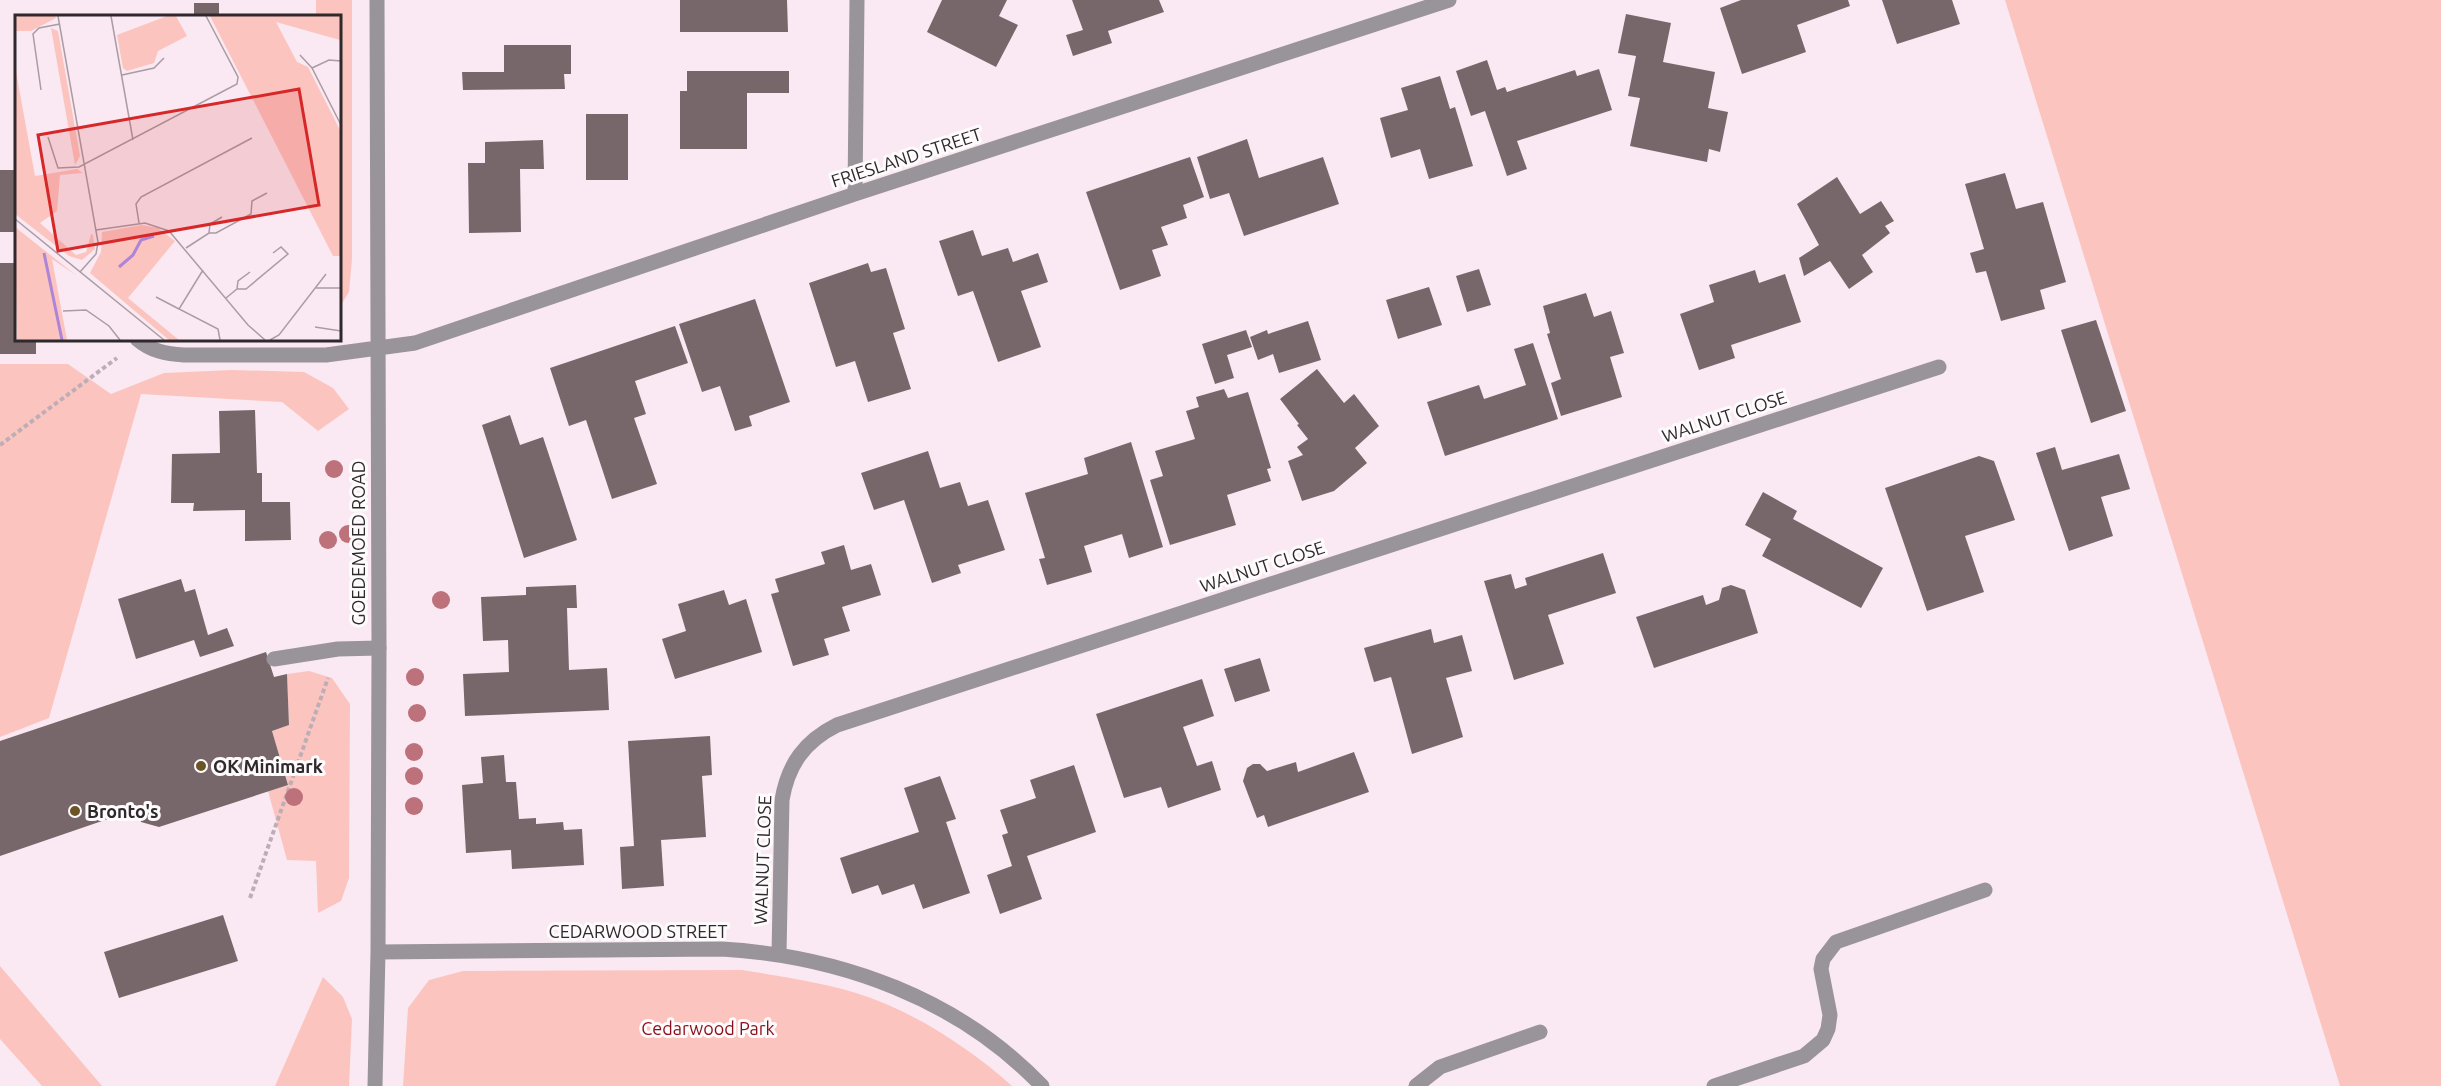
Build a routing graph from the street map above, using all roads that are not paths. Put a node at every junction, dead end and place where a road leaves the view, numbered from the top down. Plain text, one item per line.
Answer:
1 (376, 0) edge
2 (857, 0) edge
3 (1449, 0) edge
4 (855, 194) junction
5 (138, 340) edge
6 (376, 349) junction
7 (1939, 367) dead end
8 (379, 648) junction
9 (274, 659) dead end
10 (1984, 890) dead end
11 (378, 952) junction
12 (779, 954) junction
13 (1540, 1032) dead end
14 (375, 1086) edge
15 (1042, 1086) edge
16 (1416, 1086) edge
17 (1714, 1086) edge

1 - 6 street, GOEDEMOED ROAD
2 - 4 street
3 - 4 street, FRIESLAND STREET
4 - 6 street, FRIESLAND STREET
5 - 6 street, FRIESLAND STREET
6 - 8 street, GOEDEMOED ROAD
7 - 12 street, WALNUT CLOSE
8 - 9 street
8 - 11 street, GOEDEMOED ROAD
10 - 17 street
11 - 12 street, CEDARWOOD STREET
11 - 14 street, GOEDEMOED ROAD
12 - 15 street, CEDARWOOD STREET
13 - 16 street

